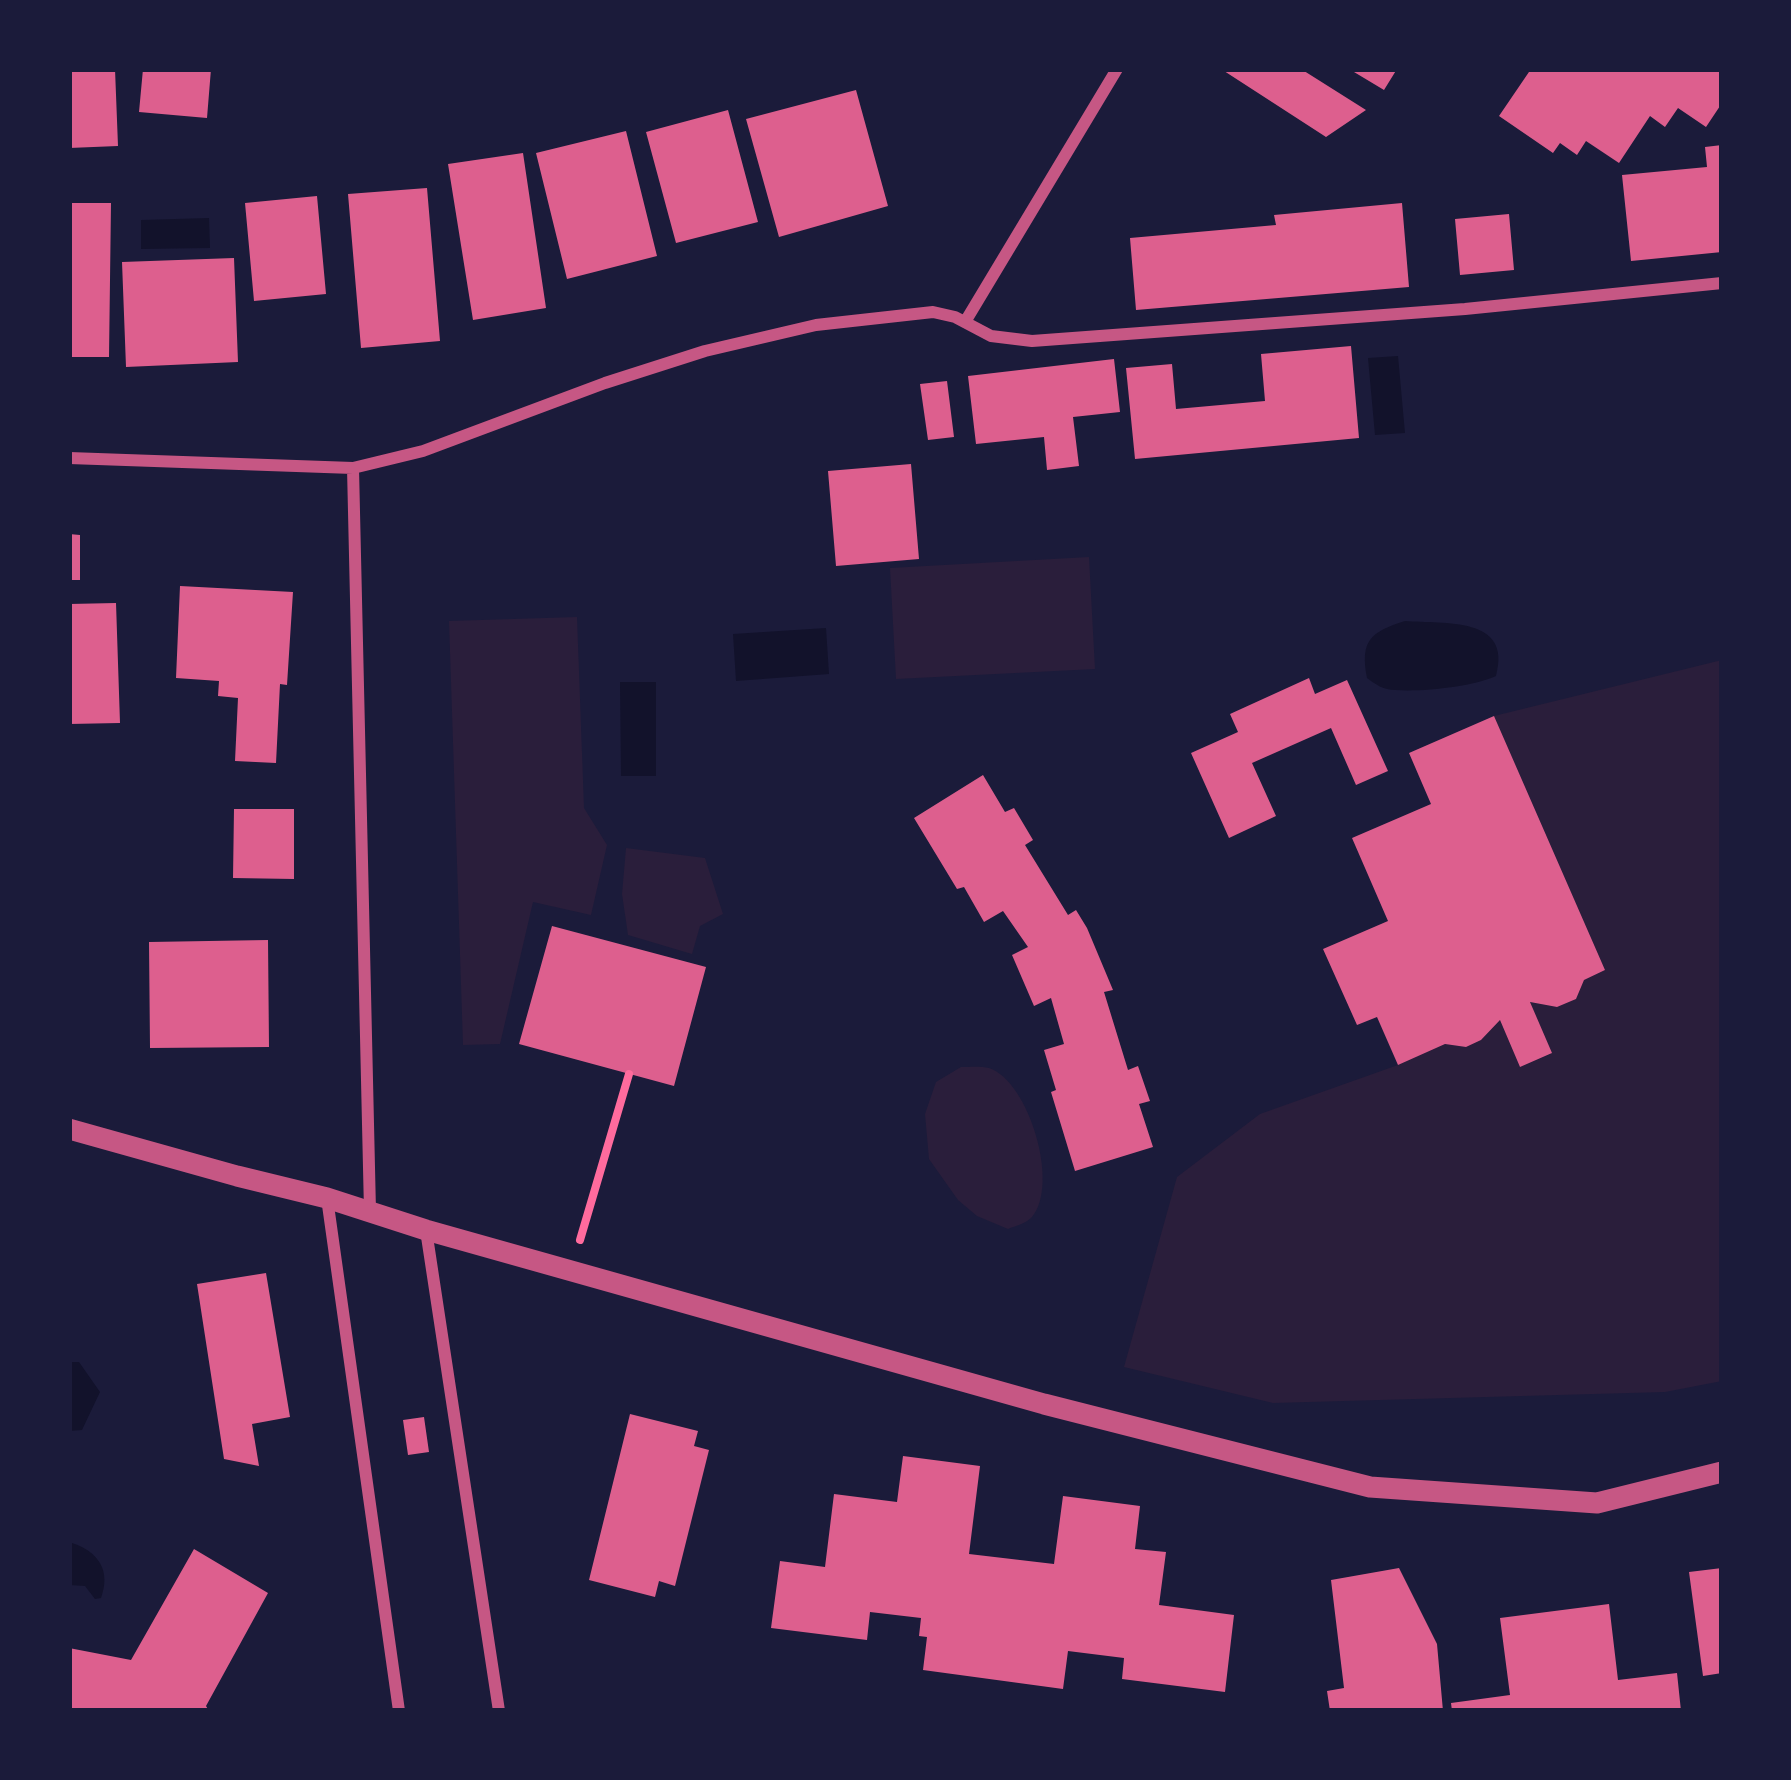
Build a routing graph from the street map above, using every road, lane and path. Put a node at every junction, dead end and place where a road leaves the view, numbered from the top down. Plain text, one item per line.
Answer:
1 (1118, 69) edge
2 (1722, 283) edge
3 (965, 322) junction
4 (69, 458) edge
5 (353, 468) junction
6 (629, 1074) dead end
7 (69, 1129) edge
8 (327, 1198) junction
9 (370, 1211) junction
10 (426, 1230) junction
11 (572, 1270) junction
12 (1722, 1472) edge
13 (399, 1711) edge
14 (499, 1711) edge

1 - 3 street
2 - 3 street
3 - 5 street
4 - 5 street
5 - 9 street
6 - 11 path
7 - 8 street
8 - 9 street
8 - 13 street
9 - 10 street
10 - 11 street
10 - 14 street
11 - 12 street

